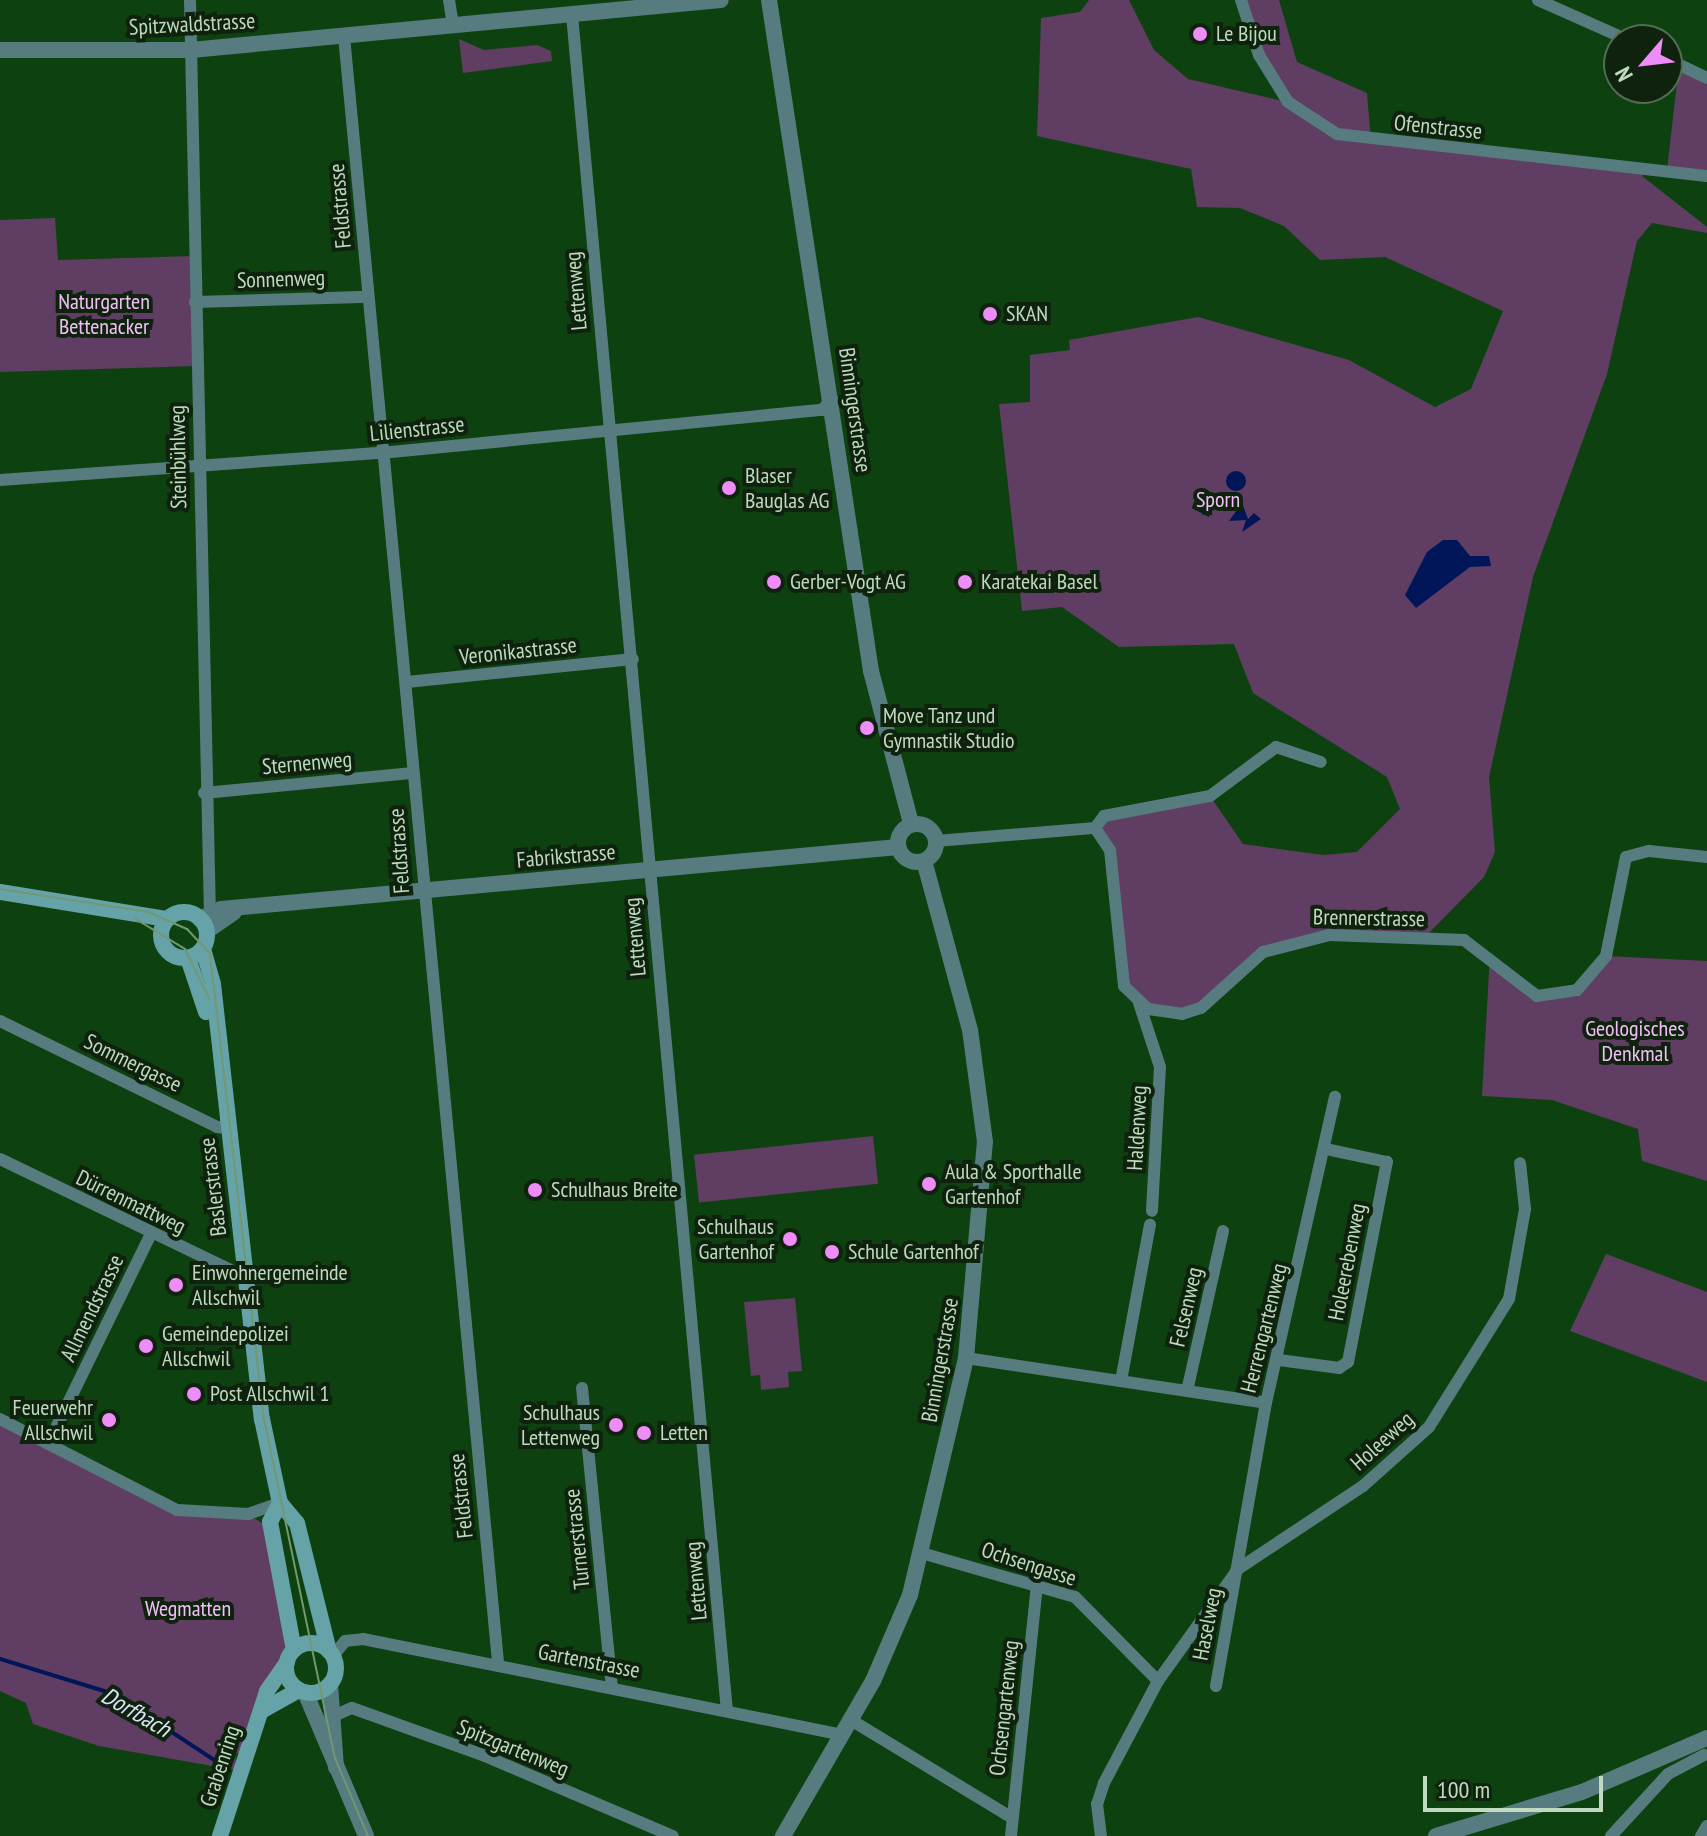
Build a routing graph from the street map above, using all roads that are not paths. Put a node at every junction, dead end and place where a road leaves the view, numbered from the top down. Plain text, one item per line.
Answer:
1 (190, 0) edge
2 (449, 0) edge
3 (721, 0) edge
4 (769, 0) edge
5 (1241, 0) edge
6 (1538, 0) edge
7 (572, 15) junction
8 (453, 25) junction
9 (1603, 29) edge
10 (344, 36) junction
11 (0, 50) edge
12 (191, 50) junction
13 (1683, 67) edge
14 (1707, 78) edge
15 (1707, 176) edge
16 (368, 297) junction
17 (195, 302) junction
18 (832, 399) junction
19 (607, 428) junction
20 (381, 453) junction
21 (198, 466) junction
22 (0, 480) edge
23 (633, 659) junction
24 (407, 682) junction
25 (1321, 762) dead end
26 (413, 773) junction
27 (204, 793) junction
28 (911, 824) junction
29 (1095, 828) junction
30 (936, 841) junction
31 (898, 847) junction
32 (1707, 857) edge
33 (924, 861) junction
34 (649, 870) junction
35 (422, 891) junction
36 (0, 892) edge
37 (206, 921) junction
38 (164, 926) junction
39 (195, 954) junction
40 (1139, 1003) junction
41 (0, 1021) edge
42 (1335, 1097) dead end
43 (225, 1103) junction
44 (1326, 1149) junction
45 (0, 1159) edge
46 (1520, 1163) dead end
47 (1223, 1231) dead end
48 (151, 1234) junction
49 (245, 1277) junction
50 (966, 1358) junction
51 (1279, 1360) junction
52 (1121, 1381) junction
53 (582, 1388) dead end
54 (1187, 1391) junction
55 (1266, 1403) junction
56 (0, 1419) edge
57 (48, 1444) junction
58 (280, 1503) junction
59 (925, 1554) junction
60 (1238, 1569) junction
61 (1037, 1585) junction
62 (331, 1654) junction
63 (291, 1656) junction
64 (498, 1663) junction
65 (1158, 1681) junction
66 (330, 1684) junction
67 (612, 1686) junction
68 (1216, 1686) dead end
69 (302, 1691) junction
70 (263, 1710) junction
71 (727, 1711) junction
72 (336, 1715) junction
73 (847, 1727) junction
74 (1704, 1750) edge
75 (336, 1769) junction
76 (1012, 1818) junction
77 (1707, 1826) edge
78 (220, 1836) edge
79 (366, 1836) edge
80 (673, 1836) edge
81 (783, 1836) edge
82 (1011, 1836) edge
83 (1101, 1836) edge
84 (1436, 1836) edge
85 (1611, 1836) edge
86 (1701, 1836) edge

1 - 12 street, Steinbühlweg
2 - 8 street
3 - 7 street, Spitzwaldstrasse
4 - 18 street, Binningerstrasse
5 - 15 street, Ofenstrasse
6 - 9 street
7 - 8 street, Spitzwaldstrasse
7 - 19 street, Lettenweg
8 - 10 street, Spitzwaldstrasse
10 - 12 street, Spitzwaldstrasse
10 - 16 street, Feldstrasse
11 - 12 street, Spitzwaldstrasse
12 - 17 street, Steinbühlweg
13 - 14 street
16 - 17 street, Sonnenweg
16 - 20 street, Feldstrasse
17 - 21 street, Steinbühlweg
18 - 19 street, Lilienstrasse
18 - 28 street, Binningerstrasse
19 - 20 street, Lilienstrasse
19 - 23 street, Lettenweg
20 - 21 street, Lilienstrasse
20 - 24 street, Feldstrasse
21 - 22 street, Lilienstrasse
21 - 27 street, Steinbühlweg
23 - 24 street, Veronikastrasse
23 - 34 street, Lettenweg
24 - 26 street, Feldstrasse
25 - 29 street
26 - 27 street, Sternenweg
26 - 35 street, Feldstrasse
27 - 37 street, Steinbühlweg
28 - 30 street
28 - 31 street
29 - 30 street
29 - 40 street
30 - 33 street
31 - 33 street
31 - 34 street, Fabrikstrasse
32 - 40 street, Brennerstrasse
33 - 50 street, Binningerstrasse
34 - 35 street, Fabrikstrasse
34 - 71 street, Lettenweg
35 - 37 street, Fabrikstrasse
35 - 64 street, Feldstrasse
36 - 38 main road
37 - 38 main road
37 - 39 main road
38 - 39 main road
39 - 43 main road, Baslerstrasse
40 - 52 street, Haldenweg
41 - 43 street, Sommergasse
42 - 44 street, Herrengartenweg
43 - 49 main road, Baslerstrasse
44 - 51 street, Herrengartenweg
44 - 51 street, Holeerebenweg
45 - 48 street, Dürrenmattweg
46 - 60 street, Holeeweg
47 - 54 street, Felsenweg
48 - 49 street, Dürrenmattweg
48 - 57 street, Allmendstrasse
49 - 58 main road, Baslerstrasse
50 - 52 street
50 - 59 street, Binningerstrasse
51 - 55 street, Herrengartenweg
52 - 54 street
53 - 67 street, Turnerstrasse
54 - 55 street
55 - 60 street, Herrengartenweg
56 - 57 street
57 - 58 street
58 - 62 main road, Baslerstrasse
58 - 63 main road, Baslerstrasse
59 - 61 street, Ochsengasse
59 - 73 street, Binningerstrasse
60 - 65 street, Holeeweg
60 - 68 street, Haselweg
61 - 65 street, Ochsengasse
61 - 76 street, Ochsengartenweg
62 - 63 main road
62 - 64 street, Gartenstrasse
62 - 66 main road
63 - 69 main road, Baslerstrasse
63 - 70 main road, Grabenring
64 - 67 street, Gartenstrasse
65 - 83 street
66 - 69 main road, Grabenring
66 - 72 street
67 - 71 street, Gartenstrasse
69 - 70 main road, Grabenring
69 - 75 street
70 - 78 main road, Grabenring
71 - 73 street, Gartenstrasse
72 - 75 street
72 - 80 street, Spitzgartenweg
73 - 76 street, Gartenstrasse
73 - 81 street, Binningerstrasse
74 - 84 street
74 - 85 street
75 - 79 street
76 - 82 street, Ochsengartenweg
77 - 86 street

